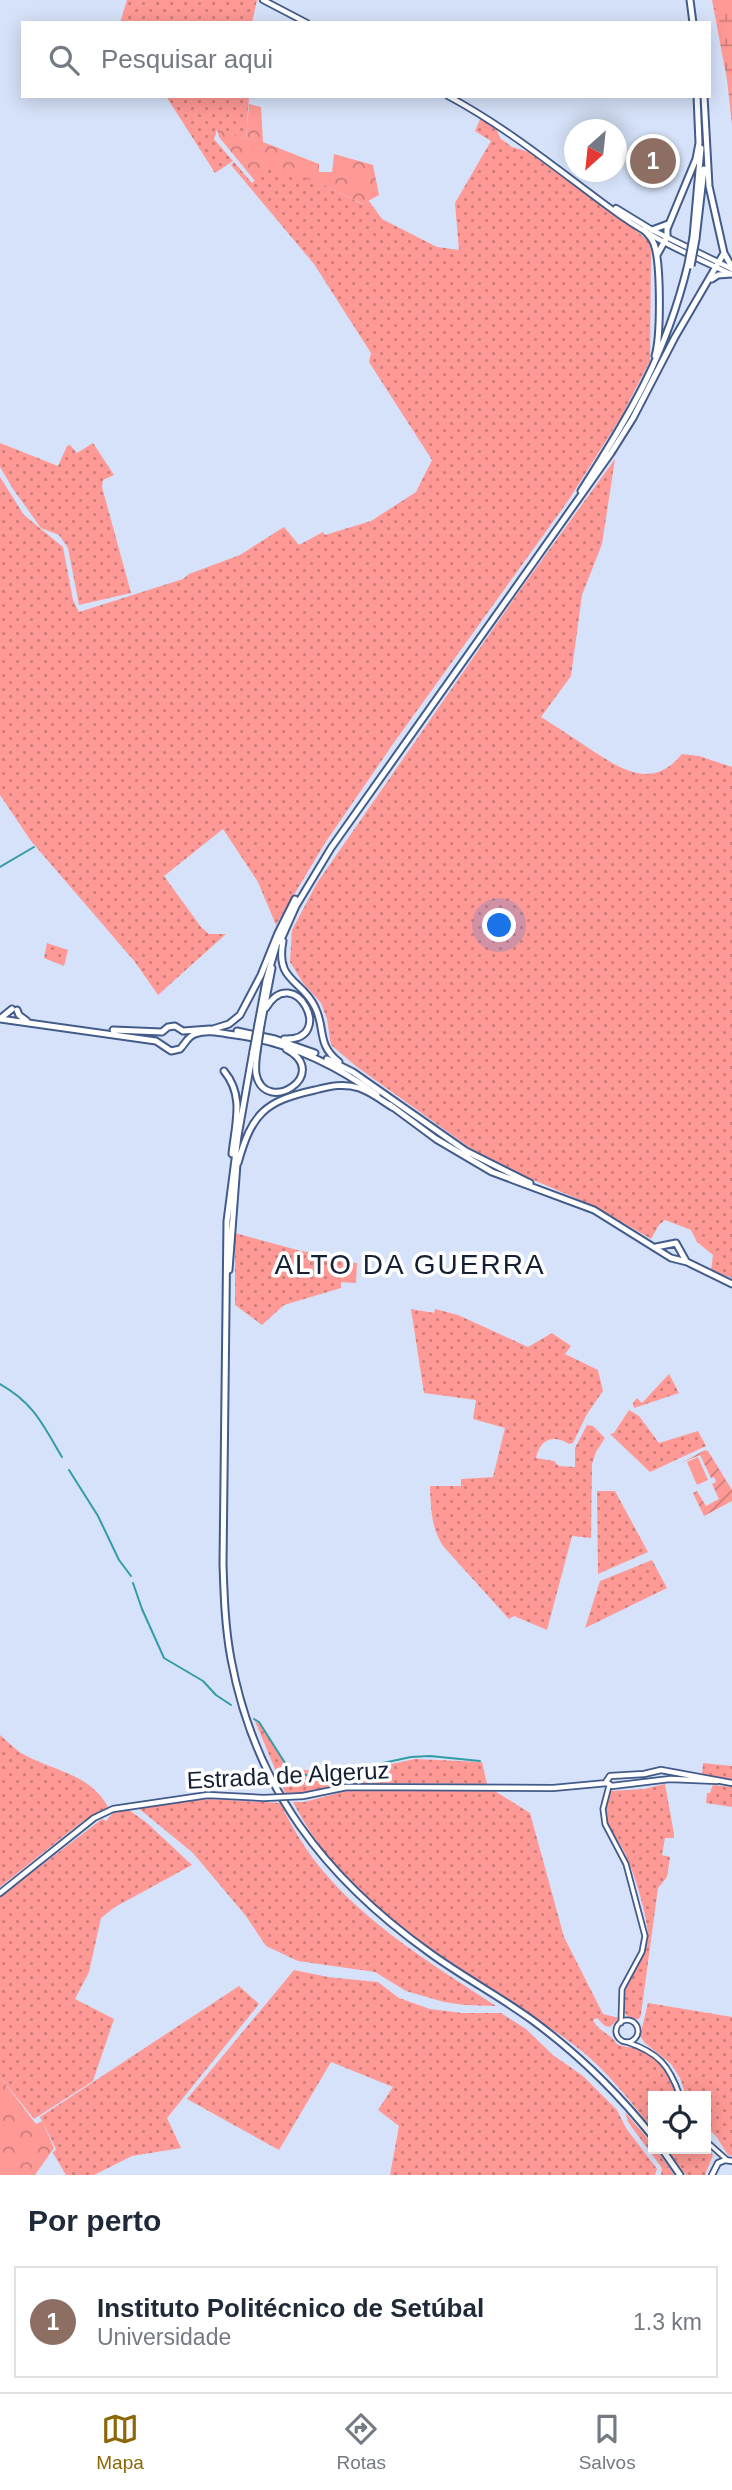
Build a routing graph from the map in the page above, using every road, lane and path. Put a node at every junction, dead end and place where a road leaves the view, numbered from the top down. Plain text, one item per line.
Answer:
1 (263, 0) edge
2 (689, 0) edge
3 (303, 21) edge
4 (692, 21) edge
5 (452, 98) edge
6 (700, 98) edge
7 (700, 98) edge
8 (700, 98) edge
9 (597, 197) junction
10 (672, 219) junction
11 (644, 230) junction
12 (652, 230) junction
13 (666, 239) junction
14 (724, 253) junction
15 (656, 257) junction
16 (716, 264) junction
17 (732, 268) edge
18 (732, 274) edge
19 (710, 281) junction
20 (641, 399) junction
21 (284, 927) junction
22 (0, 1018) edge
23 (30, 1023) junction
24 (260, 1024) junction
25 (75, 1028) junction
26 (213, 1029) junction
27 (183, 1031) junction
28 (162, 1032) junction
29 (270, 1039) junction
30 (186, 1040) junction
31 (162, 1044) junction
32 (255, 1051) junction
33 (224, 1071) dead end
34 (353, 1072) junction
35 (392, 1107) junction
36 (245, 1109) junction
37 (238, 1163) junction
38 (231, 1183) junction
39 (552, 1193) junction
40 (670, 1243) junction
41 (656, 1247) junction
42 (681, 1249) junction
43 (666, 1253) junction
44 (677, 1258) junction
45 (687, 1262) junction
46 (732, 1284) edge
47 (225, 1364) junction
48 (660, 1771) junction
49 (612, 1776) junction
50 (660, 1780) junction
51 (717, 1781) junction
52 (732, 1783) edge
53 (611, 1784) junction
54 (0, 1893) edge
55 (622, 2012) junction
56 (627, 2021) junction
57 (621, 2023) junction
58 (636, 2037) junction
59 (627, 2042) junction
60 (644, 2048) junction
61 (678, 2091) edge
62 (648, 2131) edge
63 (711, 2146) edge
64 (717, 2153) junction
65 (665, 2154) edge
66 (730, 2161) edge
67 (716, 2165) junction
68 (680, 2175) edge
69 (712, 2175) edge

1 - 3 main road
2 - 4 main road
5 - 9 main road
6 - 10 main road
7 - 20 main road, bridge
8 - 14 main road
9 - 11 main road
9 - 12 main road
10 - 12 main road
10 - 13 main road
11 - 13 main road
11 - 15 main road
12 - 13 main road
13 - 15 main road
13 - 16 main road
14 - 16 main road
14 - 17 main road
15 - 20 main road
16 - 17 main road
16 - 18 main road
16 - 19 main road
18 - 19 main road
19 - 20 main road
20 - 21 main road
21 - 24 main road
21 - 26 main road
21 - 34 main road
22 - 23 main road
22 - 23 main road
23 - 25 main road
24 - 29 main road
24 - 32 main road, bridge
25 - 28 main road
25 - 31 main road
26 - 27 main road
26 - 29 main road
27 - 28 main road
27 - 30 main road
28 - 31 main road
29 - 30 main road
29 - 32 main road
29 - 34 main road
29 - 35 main road
30 - 31 main road
32 - 36 main road
33 - 38 main road
34 - 39 main road
35 - 37 main road
35 - 39 main road
36 - 37 main road
36 - 38 main road
37 - 47 main road
38 - 47 main road
39 - 41 main road
40 - 41 main road
40 - 42 main road
40 - 43 main road
41 - 43 main road
42 - 44 main road
42 - 45 main road
43 - 44 main road
44 - 45 main road
45 - 46 main road
47 - 62 main road
48 - 49 main road, Estrada de Algeruz
48 - 50 main road
48 - 51 main road, Estrada de Algeruz
49 - 53 main road
49 - 53 main road
50 - 51 main road, Estrada de Algeruz
50 - 53 main road, Estrada de Algeruz
51 - 52 main road, Estrada de Algeruz
53 - 54 main road, Estrada de Algeruz, bridge
53 - 55 street
55 - 56 street
55 - 57 street
56 - 57 street
56 - 58 street
57 - 59 street
58 - 59 street
58 - 60 street
59 - 60 street
60 - 61 street
63 - 64 street
64 - 66 street
64 - 67 street
65 - 68 main road
66 - 67 main road
67 - 69 main road

